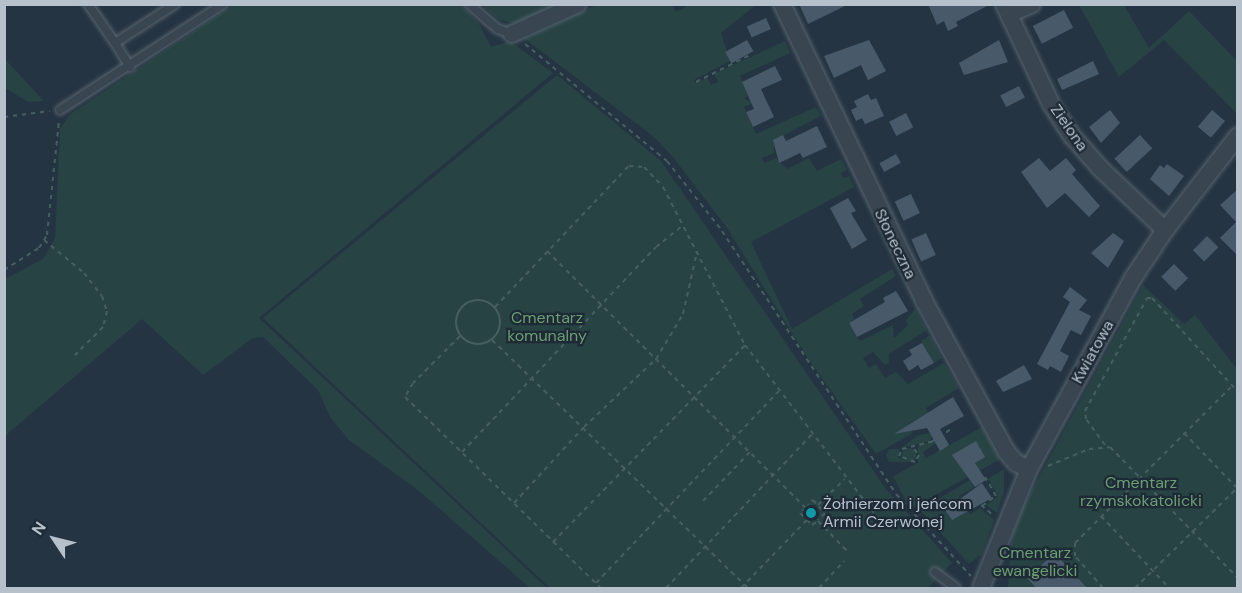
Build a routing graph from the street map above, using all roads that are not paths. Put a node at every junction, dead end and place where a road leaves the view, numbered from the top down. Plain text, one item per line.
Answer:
1 (88, 4) edge
2 (175, 4) edge
3 (223, 4) edge
4 (469, 4) edge
5 (578, 4) edge
6 (782, 4) edge
7 (1032, 4) edge
8 (1007, 9) edge
9 (512, 34) joint
10 (115, 44) junction
11 (130, 67) junction
12 (60, 110) road end
13 (1238, 136) edge
14 (1165, 230) junction
15 (1029, 469) junction
16 (935, 572) dead end
17 (956, 588) edge
18 (981, 588) edge

1 - 10 lane
2 - 10 lane
3 - 11 lane
4 - 9 lane
5 - 9 street
6 - 15 street, Słoneczna
7 - 8 street
8 - 14 street, Zielona
10 - 11 lane
11 - 12 lane
13 - 14 street, Kwiatowa
14 - 15 street, Kwiatowa
15 - 18 street, Kwiatowa
16 - 17 lane

